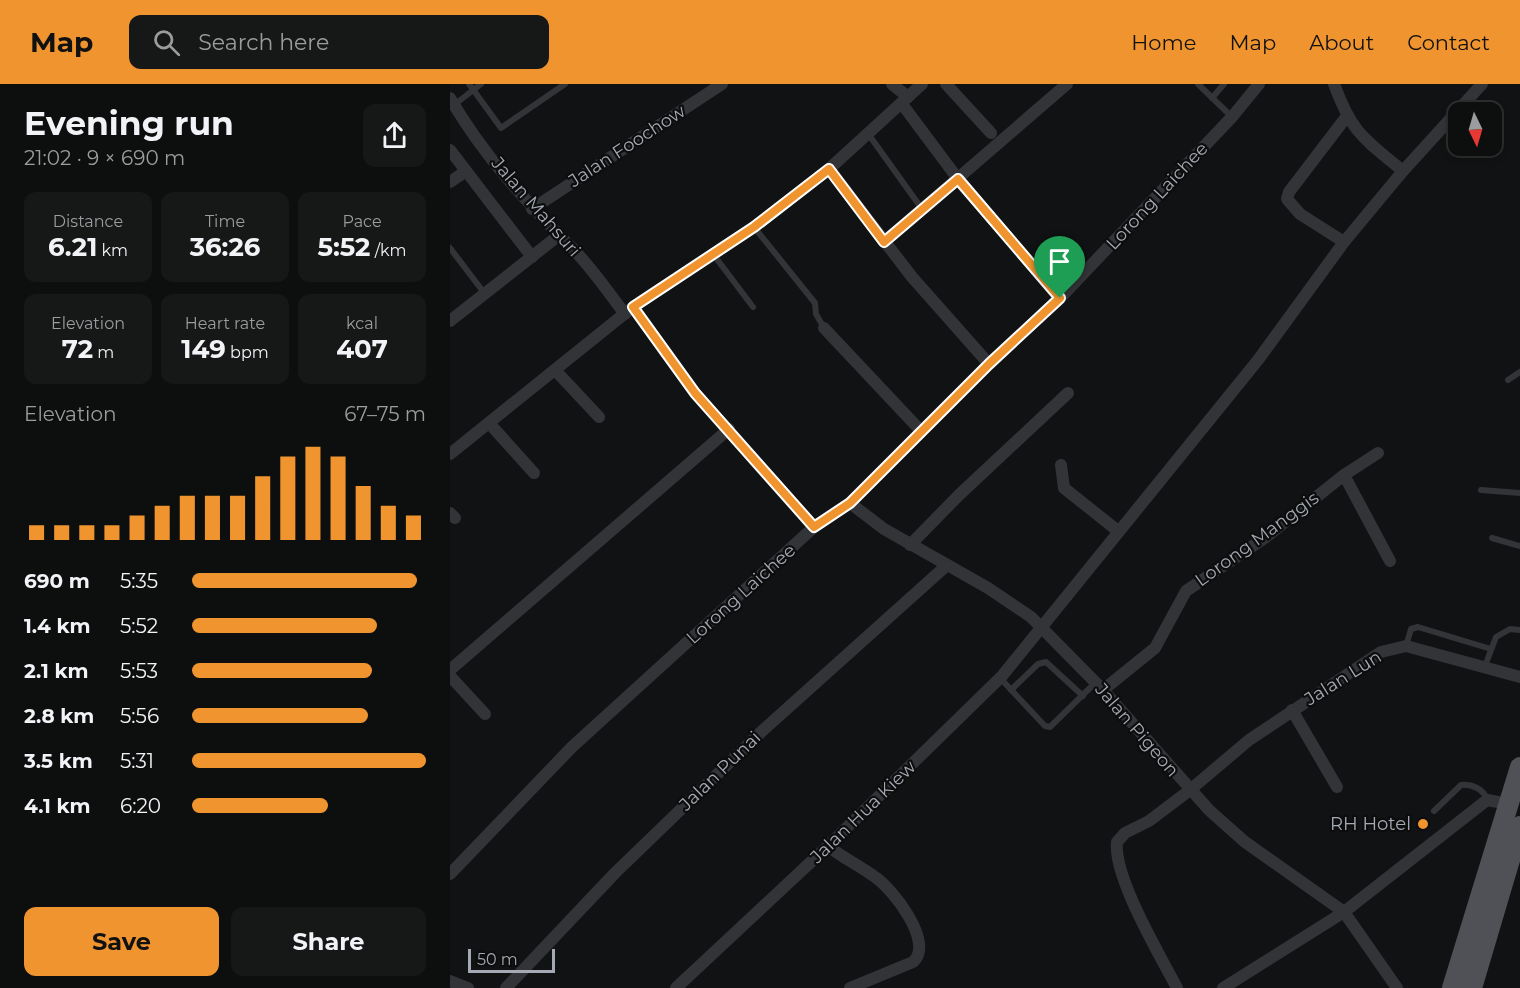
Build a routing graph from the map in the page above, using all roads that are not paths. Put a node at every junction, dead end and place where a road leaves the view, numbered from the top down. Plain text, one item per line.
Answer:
1 (481, 84) edge
2 (565, 84) edge
3 (722, 84) edge
4 (892, 84) edge
5 (922, 84) edge
6 (946, 84) edge
7 (1067, 84) edge
8 (1198, 84) edge
9 (1224, 84) edge
10 (1259, 84) edge
11 (1334, 84) edge
12 (1482, 84) edge
13 (471, 87) edge
14 (1212, 98) junction
15 (905, 100) junction
16 (452, 102) edge
17 (1347, 116) junction
18 (1232, 117) junction
19 (991, 133) dead end
20 (868, 135) junction
21 (450, 150) edge
22 (829, 169) junction
23 (466, 171) junction
24 (1403, 171) junction
25 (958, 179) junction
26 (450, 182) edge
27 (532, 209) junction
28 (923, 209) junction
29 (754, 227) junction
30 (558, 236) junction
31 (884, 242) junction
32 (1344, 242) junction
33 (450, 248) edge
34 (713, 254) junction
35 (532, 257) junction
36 (485, 294) junction
37 (1060, 298) junction
38 (753, 307) dead end
39 (629, 311) junction
40 (450, 321) edge
41 (824, 328) joint
42 (989, 364) junction
43 (555, 370) junction
44 (1520, 372) edge
45 (1508, 380) dead end
46 (1068, 393) dead end
47 (599, 417) dead end
48 (489, 423) junction
49 (729, 429) junction
50 (921, 431) junction
51 (1378, 453) dead end
52 (450, 454) edge
53 (1061, 465) dead end
54 (534, 473) dead end
55 (1344, 475) junction
56 (1481, 490) dead end
57 (1520, 493) edge
58 (850, 503) junction
59 (814, 527) junction
60 (1119, 531) junction
61 (1492, 538) dead end
62 (910, 545) junction
63 (1520, 546) edge
64 (1390, 561) dead end
65 (946, 567) junction
66 (1041, 627) junction
67 (1520, 630) edge
68 (1406, 646) junction
69 (1491, 648) junction
70 (1485, 666) junction
71 (450, 670) edge
72 (450, 676) edge
73 (1520, 677) edge
74 (1000, 678) junction
75 (1099, 686) junction
76 (1011, 690) junction
77 (1083, 696) junction
78 (1292, 710) junction
79 (485, 714) dead end
80 (1520, 767) edge
81 (1337, 787) dead end
82 (1190, 790) junction
83 (1487, 800) junction
84 (1509, 804) junction
85 (1434, 810) dead end
86 (1520, 826) edge
87 (828, 846) junction
88 (450, 874) edge
89 (1344, 912) junction
90 (450, 981) edge
91 (468, 988) edge
92 (506, 988) edge
93 (676, 988) edge
94 (850, 988) edge
95 (1178, 988) edge
96 (1223, 988) edge
97 (1396, 988) edge
98 (1452, 988) edge
99 (1472, 988) edge

1 - 13 lane
2 - 13 lane
3 - 27 street, Jalan Foochow
4 - 15 street
5 - 15 street
6 - 19 street
7 - 25 street
8 - 14 lane
9 - 14 lane
10 - 18 street, Lorong Laichee
11 - 17 street
12 - 24 street, Jalan Hua Kiew
13 - 16 lane
14 - 18 lane
15 - 20 street
15 - 25 street
16 - 27 street, Jalan Mahsuri
17 - 24 street
17 - 32 street
18 - 37 street, Lorong Laichee
20 - 22 street
20 - 28 lane
21 - 23 street
22 - 29 street
22 - 31 street
23 - 26 street
23 - 35 street
24 - 32 street, Jalan Hua Kiew
25 - 28 street
25 - 37 street
27 - 30 street, Jalan Mahsuri
28 - 31 street
29 - 34 street
29 - 41 lane
30 - 35 street
30 - 39 street, Jalan Mahsuri
31 - 42 street
32 - 60 street, Jalan Hua Kiew
33 - 36 lane
34 - 38 lane
34 - 39 street
35 - 36 street
36 - 40 street
37 - 42 street, Lorong Laichee
39 - 43 street
39 - 49 street, Jalan Mahsuri
41 - 50 street
42 - 50 street, Lorong Laichee
43 - 47 street
43 - 48 street
44 - 45 lane
46 - 62 street
48 - 52 street
48 - 54 street
49 - 59 street, Jalan Mahsuri
49 - 71 street
50 - 58 street, Lorong Laichee
51 - 55 street, Lorong Manggis
53 - 60 street
55 - 64 street
55 - 75 street, Lorong Manggis
56 - 57 lane
58 - 59 street, Lorong Laichee
58 - 62 street, Jalan Pigeon
59 - 88 street, Lorong Laichee
60 - 66 street, Jalan Hua Kiew
61 - 63 lane
62 - 65 street, Jalan Pigeon
65 - 66 street, Jalan Pigeon
65 - 92 street, Jalan Punai
66 - 74 street, Jalan Hua Kiew
66 - 75 street, Jalan Pigeon
67 - 69 lane
68 - 69 lane
68 - 70 street
68 - 78 street, Jalan Lun
69 - 70 lane
70 - 73 street
72 - 79 street
74 - 76 lane
74 - 87 street, Jalan Hua Kiew
75 - 77 lane
75 - 82 street, Jalan Pigeon
76 - 77 lane
76 - 77 lane
78 - 81 street
78 - 82 street, Jalan Lun
80 - 84 main road
82 - 89 street, Jalan Pigeon
82 - 95 street, Jalan Lun
83 - 84 street
83 - 85 lane
83 - 89 street
84 - 98 main road
86 - 99 main road
87 - 93 street, Jalan Hua Kiew
87 - 94 street
89 - 96 street
89 - 97 street, Jalan Pigeon
90 - 91 street

